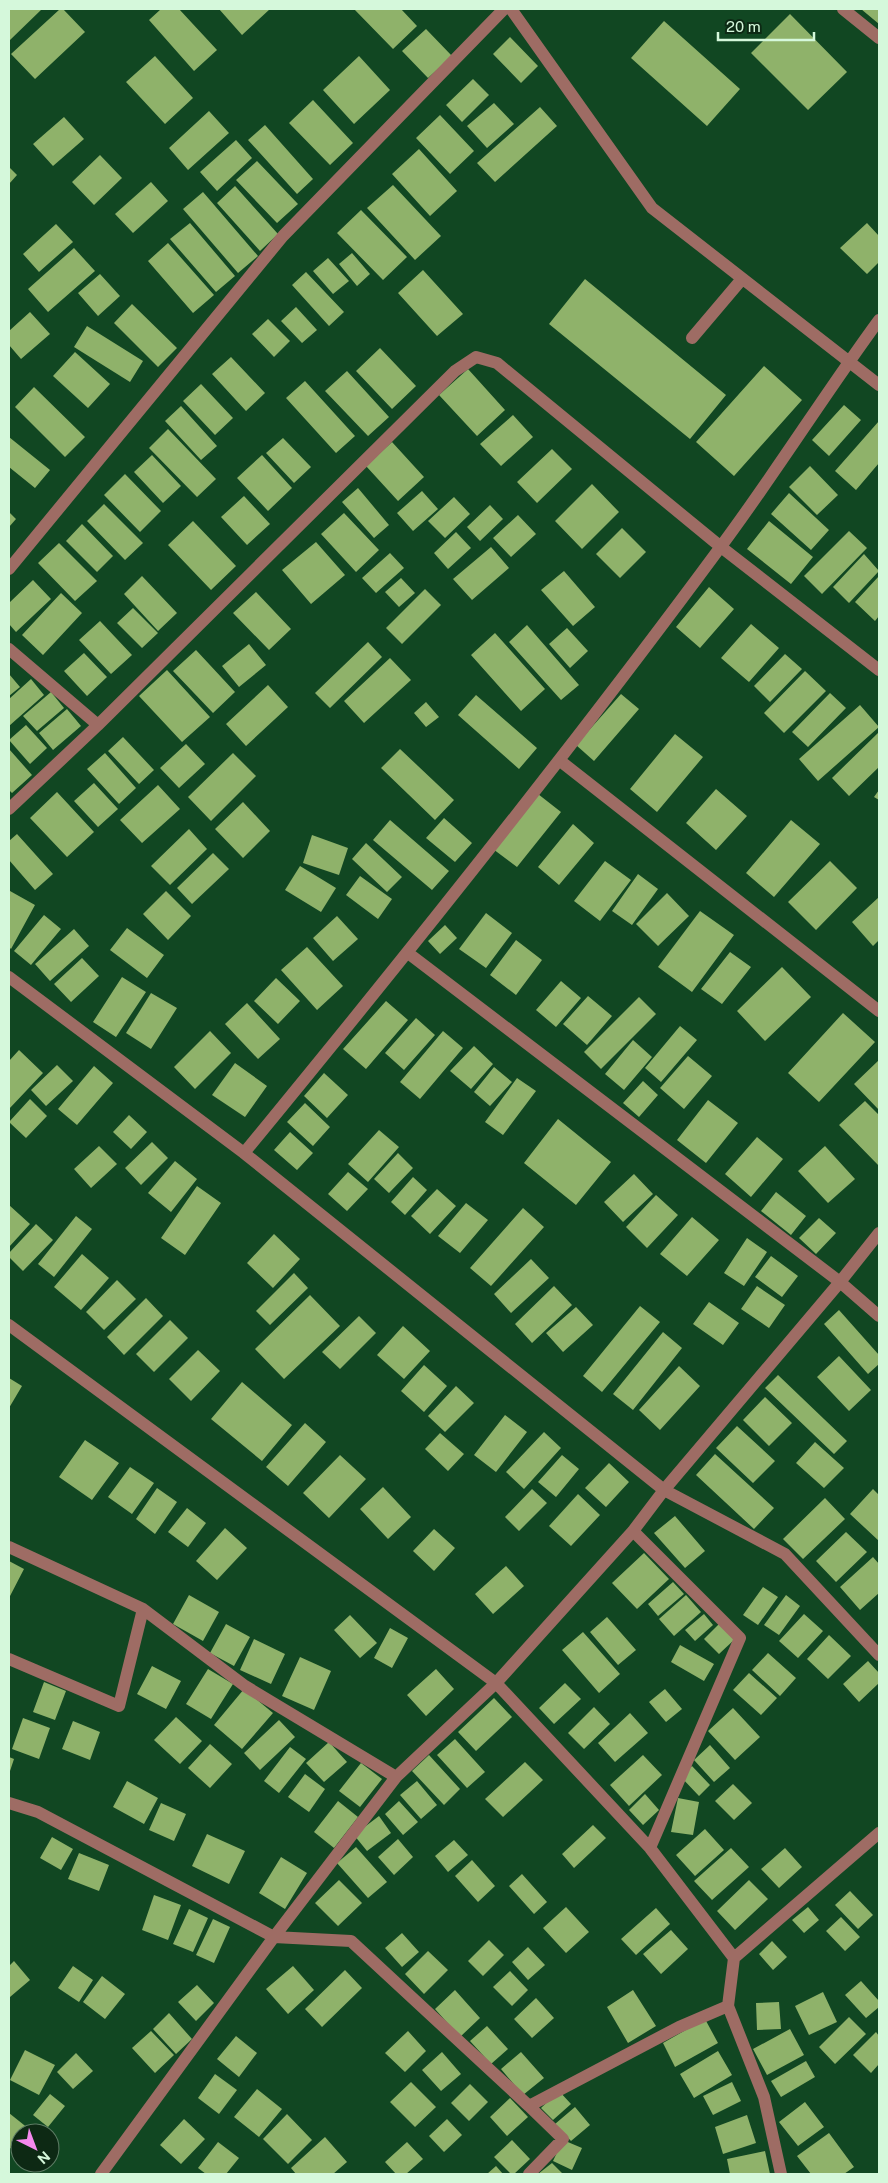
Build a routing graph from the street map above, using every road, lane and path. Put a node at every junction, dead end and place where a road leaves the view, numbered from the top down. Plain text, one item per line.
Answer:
1 (504, 9) edge
2 (511, 9) edge
3 (843, 9) edge
4 (879, 38) edge
5 (742, 279) junction
6 (879, 320) edge
7 (692, 338) dead end
8 (849, 361) junction
9 (879, 385) edge
10 (721, 547) junction
11 (9, 569) edge
12 (9, 649) edge
13 (879, 670) edge
14 (98, 725) junction
15 (559, 760) junction
16 (9, 809) edge
17 (408, 953) junction
18 (9, 977) edge
19 (879, 1011) edge
20 (244, 1153) junction
21 (879, 1233) edge
22 (840, 1282) junction
23 (879, 1316) edge
24 (9, 1325) edge
25 (664, 1490) junction
26 (633, 1531) junction
27 (9, 1547) edge
28 (142, 1609) junction
29 (878, 1650) edge
30 (9, 1659) edge
31 (496, 1683) junction
32 (396, 1777) junction
33 (9, 1803) edge
34 (879, 1833) edge
35 (650, 1848) junction
36 (274, 1938) junction
37 (734, 1958) junction
38 (728, 2006) junction
39 (529, 2106) junction
40 (101, 2174) edge
41 (529, 2174) edge
42 (781, 2174) edge

1 - 11 street
2 - 5 street
3 - 4 street
5 - 7 street
5 - 8 street
6 - 8 street
8 - 9 street
8 - 10 street
10 - 13 street
10 - 14 street
10 - 15 street
12 - 14 street
14 - 16 street
15 - 17 street
15 - 19 street
17 - 20 street
17 - 22 street
18 - 20 street
20 - 25 street
21 - 22 street
22 - 23 street
22 - 25 street
24 - 31 street
25 - 26 street
25 - 29 street
26 - 31 street
26 - 35 street
27 - 28 street
28 - 30 street
28 - 32 street
31 - 32 street
31 - 35 street
32 - 36 street
33 - 36 street
34 - 37 street
35 - 37 street
36 - 39 street
36 - 40 street
37 - 38 street
38 - 39 street
38 - 42 street
39 - 41 street

